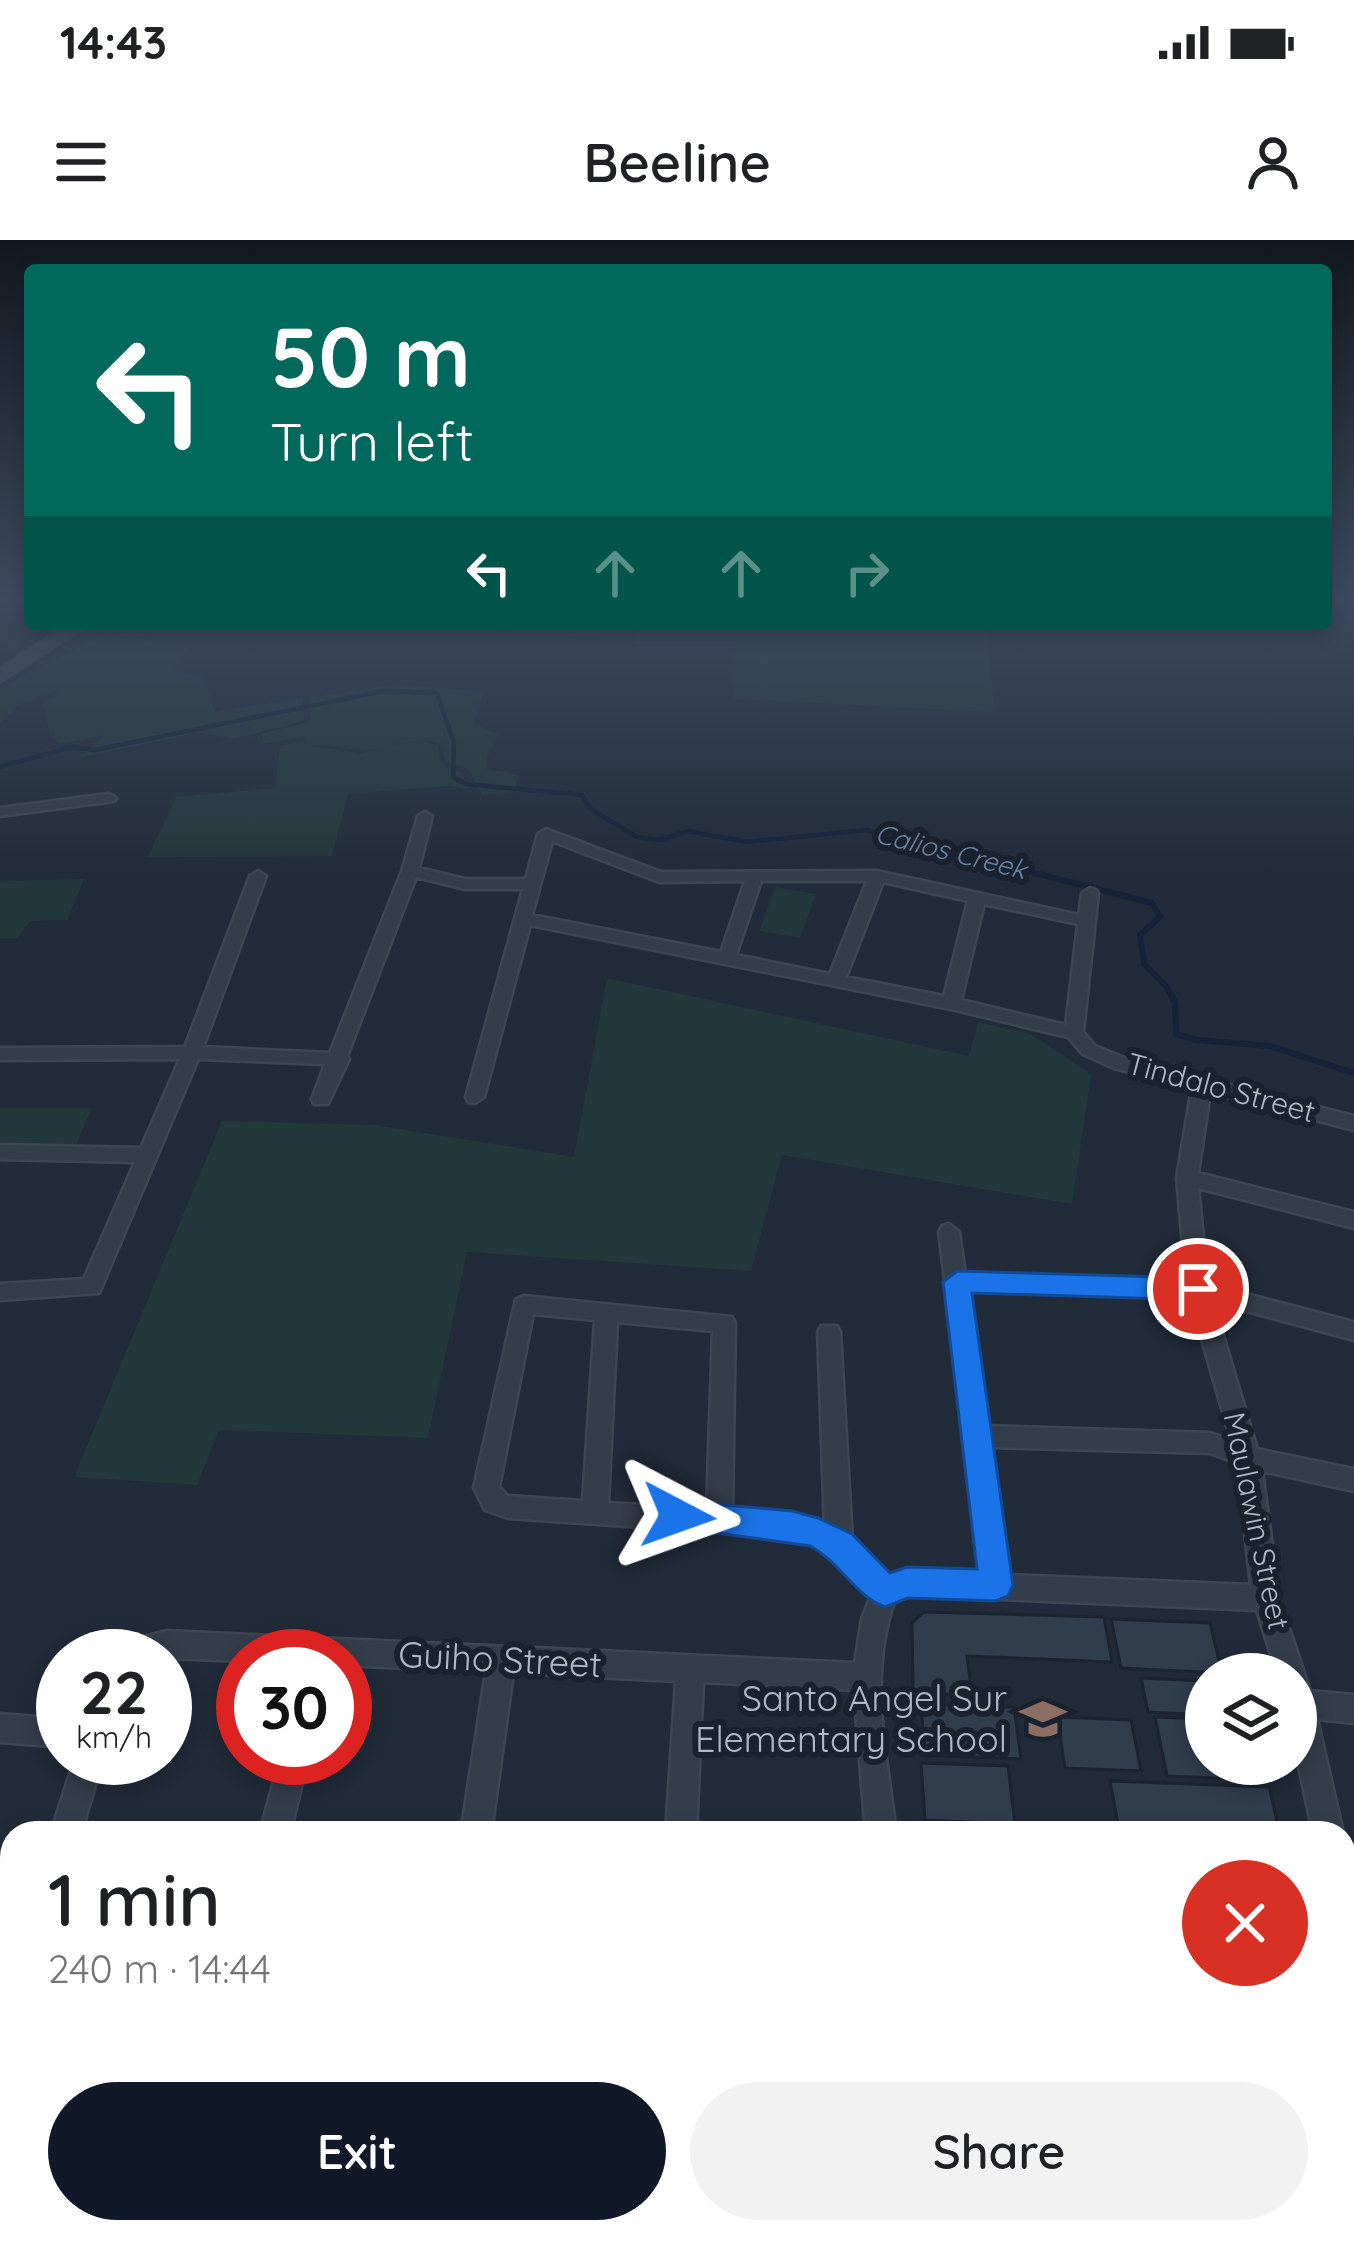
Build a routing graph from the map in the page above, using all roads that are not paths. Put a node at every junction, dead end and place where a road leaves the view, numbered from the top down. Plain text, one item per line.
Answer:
1 (109, 798) dead end
2 (0, 812) edge
3 (425, 815) dead end
4 (410, 871) junction
5 (755, 875) junction
6 (257, 876) dead end
7 (877, 876) junction
8 (535, 884) junction
9 (1090, 893) dead end
10 (977, 898) junction
11 (526, 919) junction
12 (1085, 921) junction
13 (727, 961) junction
14 (836, 980) junction
15 (951, 1003) junction
16 (1074, 1033) junction
17 (192, 1053) junction
18 (0, 1054) edge
19 (340, 1059) junction
20 (1202, 1084) junction
21 (475, 1097) dead end
22 (321, 1100) dead end
23 (1354, 1123) edge
24 (0, 1152) edge
25 (149, 1155) junction
26 (1187, 1178) junction
27 (1354, 1220) edge
28 (949, 1232) dead end
29 (957, 1282) junction
30 (1198, 1289) junction
31 (0, 1292) edge
32 (606, 1315) junction
33 (1354, 1331) edge
34 (830, 1332) dead end
35 (974, 1436) junction
36 (1248, 1456) junction
37 (1354, 1480) edge
38 (595, 1510) junction
39 (719, 1519) junction
40 (840, 1545) junction
41 (996, 1585) junction
42 (896, 1587) junction
43 (1266, 1598) junction
44 (1284, 1653) edge
45 (372, 1655) edge
46 (501, 1659) junction
47 (690, 1668) junction
48 (869, 1677) junction
49 (1317, 1700) edge
50 (1354, 1709) edge
51 (0, 1728) edge
52 (36, 1731) edge
53 (1317, 1781) edge
54 (81, 1785) edge
55 (287, 1785) edge
56 (70, 1821) edge
57 (278, 1821) edge
58 (478, 1821) edge
59 (682, 1821) edge
60 (880, 1821) edge
61 (1325, 1821) edge

1 - 2 street
3 - 4 street
4 - 8 street
4 - 19 street
5 - 7 street
5 - 8 street
5 - 13 street
6 - 17 street
7 - 10 street
7 - 14 street
8 - 11 street
9 - 12 street
10 - 12 street
10 - 15 street
11 - 13 street
11 - 21 street
12 - 16 street
13 - 14 street
14 - 15 street
15 - 16 street
16 - 20 street, Tindalo Street
17 - 18 street
17 - 19 street
17 - 25 street
19 - 22 street
20 - 23 street, Tindalo Street
20 - 26 street, Maulawin Street
24 - 25 street
25 - 31 street
26 - 27 street
26 - 30 street, Maulawin Street
28 - 29 street
29 - 30 street
29 - 35 street
30 - 33 street
30 - 36 street, Maulawin Street
32 - 38 street
32 - 38 street
32 - 39 street
34 - 40 street
35 - 36 street
35 - 41 street
36 - 37 street
36 - 43 street, Maulawin Street
38 - 39 street
39 - 40 street
40 - 42 street
41 - 42 street
41 - 43 street
42 - 48 street
43 - 44 street, Maulawin Street
45 - 46 street, Guiho Street
46 - 47 street, Guiho Street
46 - 58 street
47 - 48 street, Guiho Street
47 - 59 street
48 - 60 street
49 - 50 street
51 - 52 street
53 - 61 street
54 - 56 street
55 - 57 street

